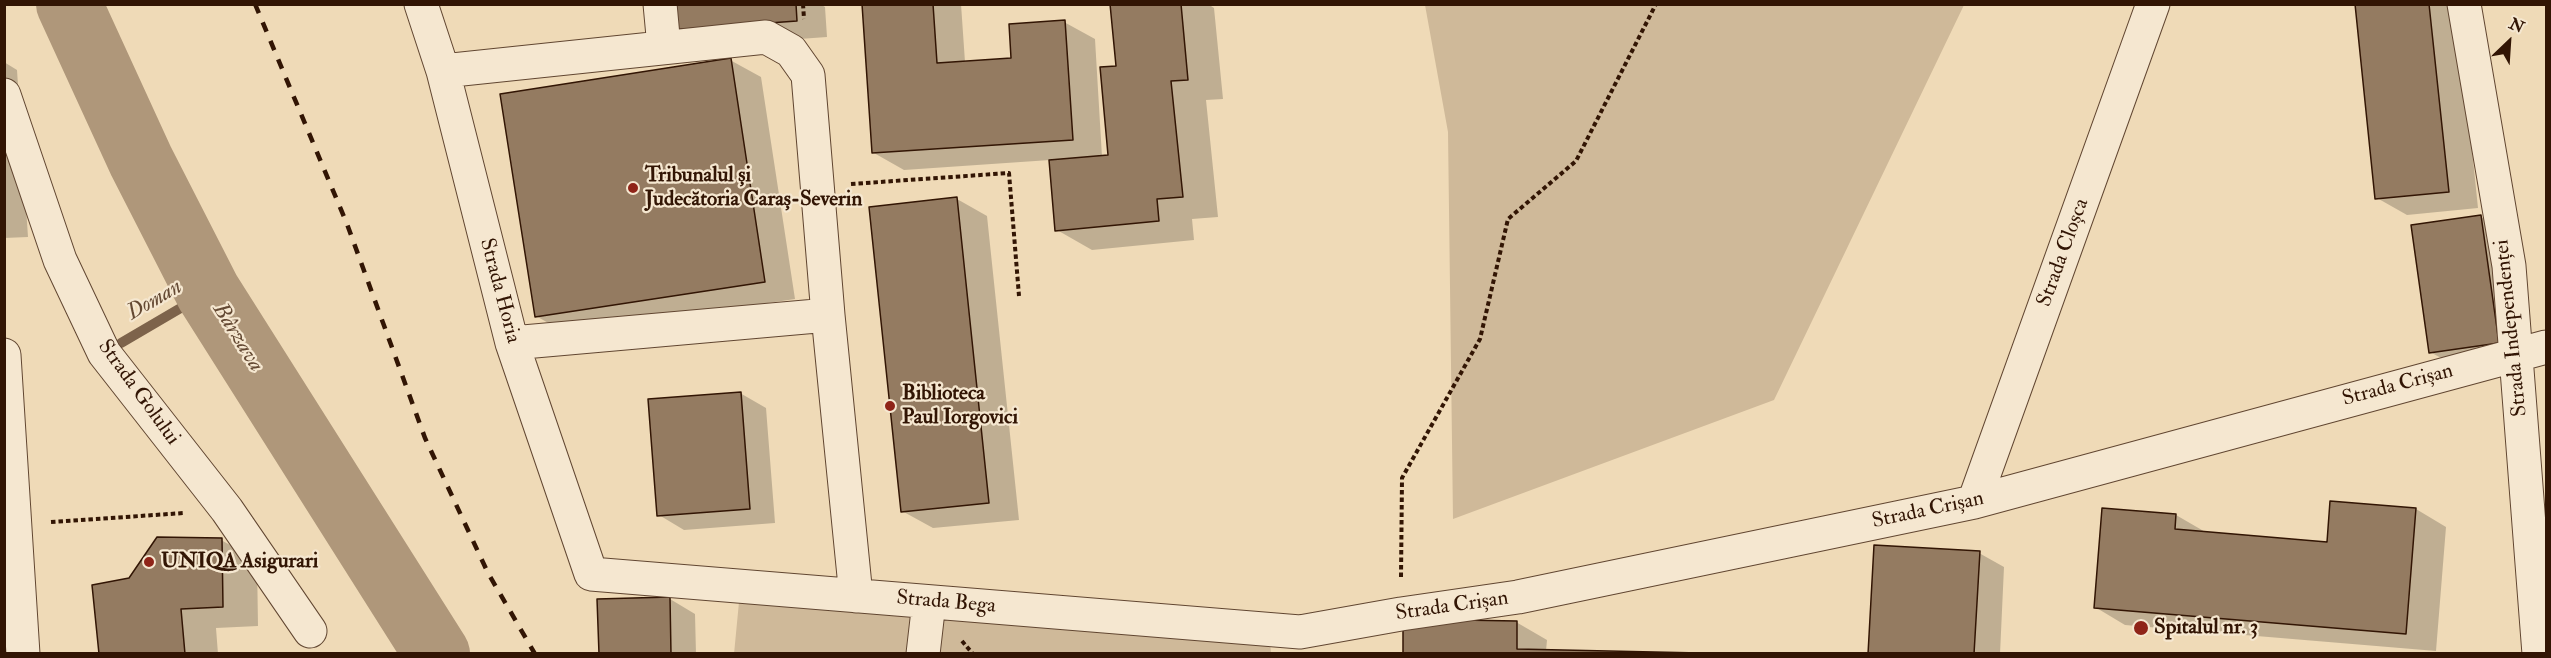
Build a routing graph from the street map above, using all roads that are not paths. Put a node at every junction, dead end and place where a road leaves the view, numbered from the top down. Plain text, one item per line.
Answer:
1 (421, 4) edge
2 (660, 4) edge
3 (2153, 4) edge
4 (2464, 4) edge
5 (664, 47) junction
6 (443, 71) junction
7 (4, 95) edge
8 (828, 315) junction
9 (512, 343) junction
10 (2531, 350) edge
11 (4, 355) edge
12 (1974, 502) junction
13 (9, 524) edge
14 (591, 574) joint
15 (856, 596) junction
16 (929, 602) junction
17 (310, 631) dead end
18 (2541, 639) edge
19 (1301, 643) edge
20 (23, 654) edge
21 (923, 654) edge

1 - 6 street, Strada Horia
2 - 5 street
3 - 12 street, Strada Cloșca
4 - 10 street, Strada Independenței
5 - 6 street
5 - 8 street
6 - 9 street, Strada Horia
7 - 17 street, Strada Golului
8 - 9 street
8 - 15 street
9 - 14 street, Strada Horia
10 - 12 street, Strada Crișan
10 - 18 street, Strada Independenței
11 - 13 street
12 - 19 street, Strada Crișan
13 - 20 street
14 - 15 street, Strada Bega
15 - 16 street, Strada Bega
16 - 19 street, Strada Bega
16 - 21 street

